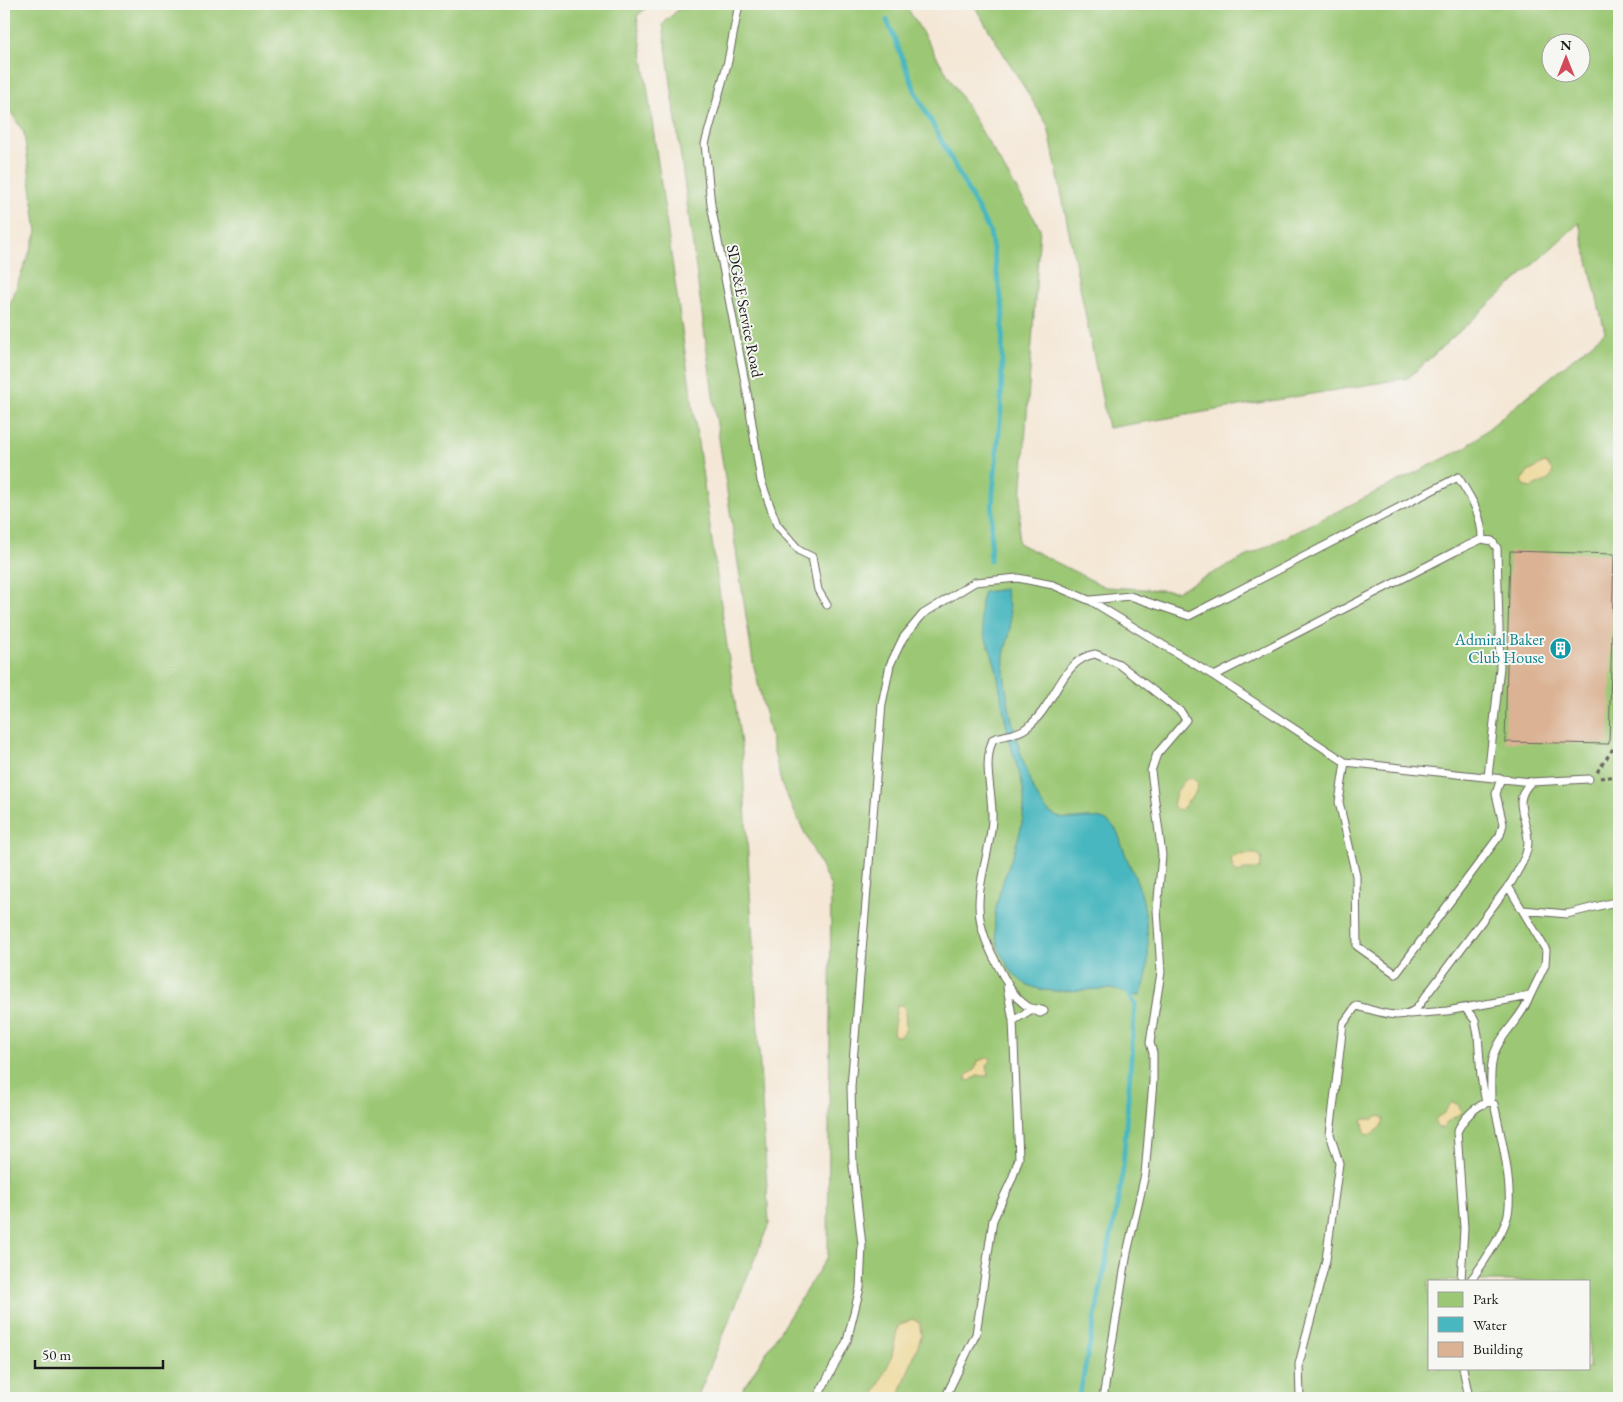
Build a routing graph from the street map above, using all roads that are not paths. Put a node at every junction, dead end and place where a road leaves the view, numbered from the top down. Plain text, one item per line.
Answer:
1 (738, 4) edge
2 (1482, 539) junction
3 (1091, 600) junction
4 (827, 605) dead end
5 (1214, 676) junction
6 (1345, 762) junction
7 (1488, 777) junction
8 (1501, 778) junction
9 (1589, 779) road end
10 (1532, 782) junction
11 (1508, 886) junction
12 (1619, 901) edge
13 (1523, 910) junction
14 (1007, 986) junction
15 (1530, 996) junction
16 (1465, 1008) junction
17 (1408, 1014) junction
18 (1013, 1021) junction
19 (1489, 1102) junction
20 (1462, 1280) edge
21 (1471, 1280) edge
22 (1463, 1370) edge
23 (817, 1398) edge
24 (945, 1398) edge
25 (1103, 1398) edge
26 (1300, 1398) edge
27 (1469, 1398) edge

1 - 4 lane, SDG&E Service Road
2 - 3 lane
2 - 5 lane
2 - 7 lane
3 - 5 lane
3 - 23 lane
5 - 6 lane
6 - 7 lane
6 - 8 lane
7 - 8 lane
8 - 10 lane
9 - 10 lane
10 - 11 lane
11 - 13 lane
11 - 17 lane
12 - 13 lane
13 - 15 lane
14 - 18 lane
14 - 18 lane
14 - 25 lane
15 - 16 lane
15 - 19 lane
16 - 17 lane
16 - 19 lane
17 - 26 lane
18 - 24 lane
19 - 20 lane
19 - 21 lane
22 - 27 lane

